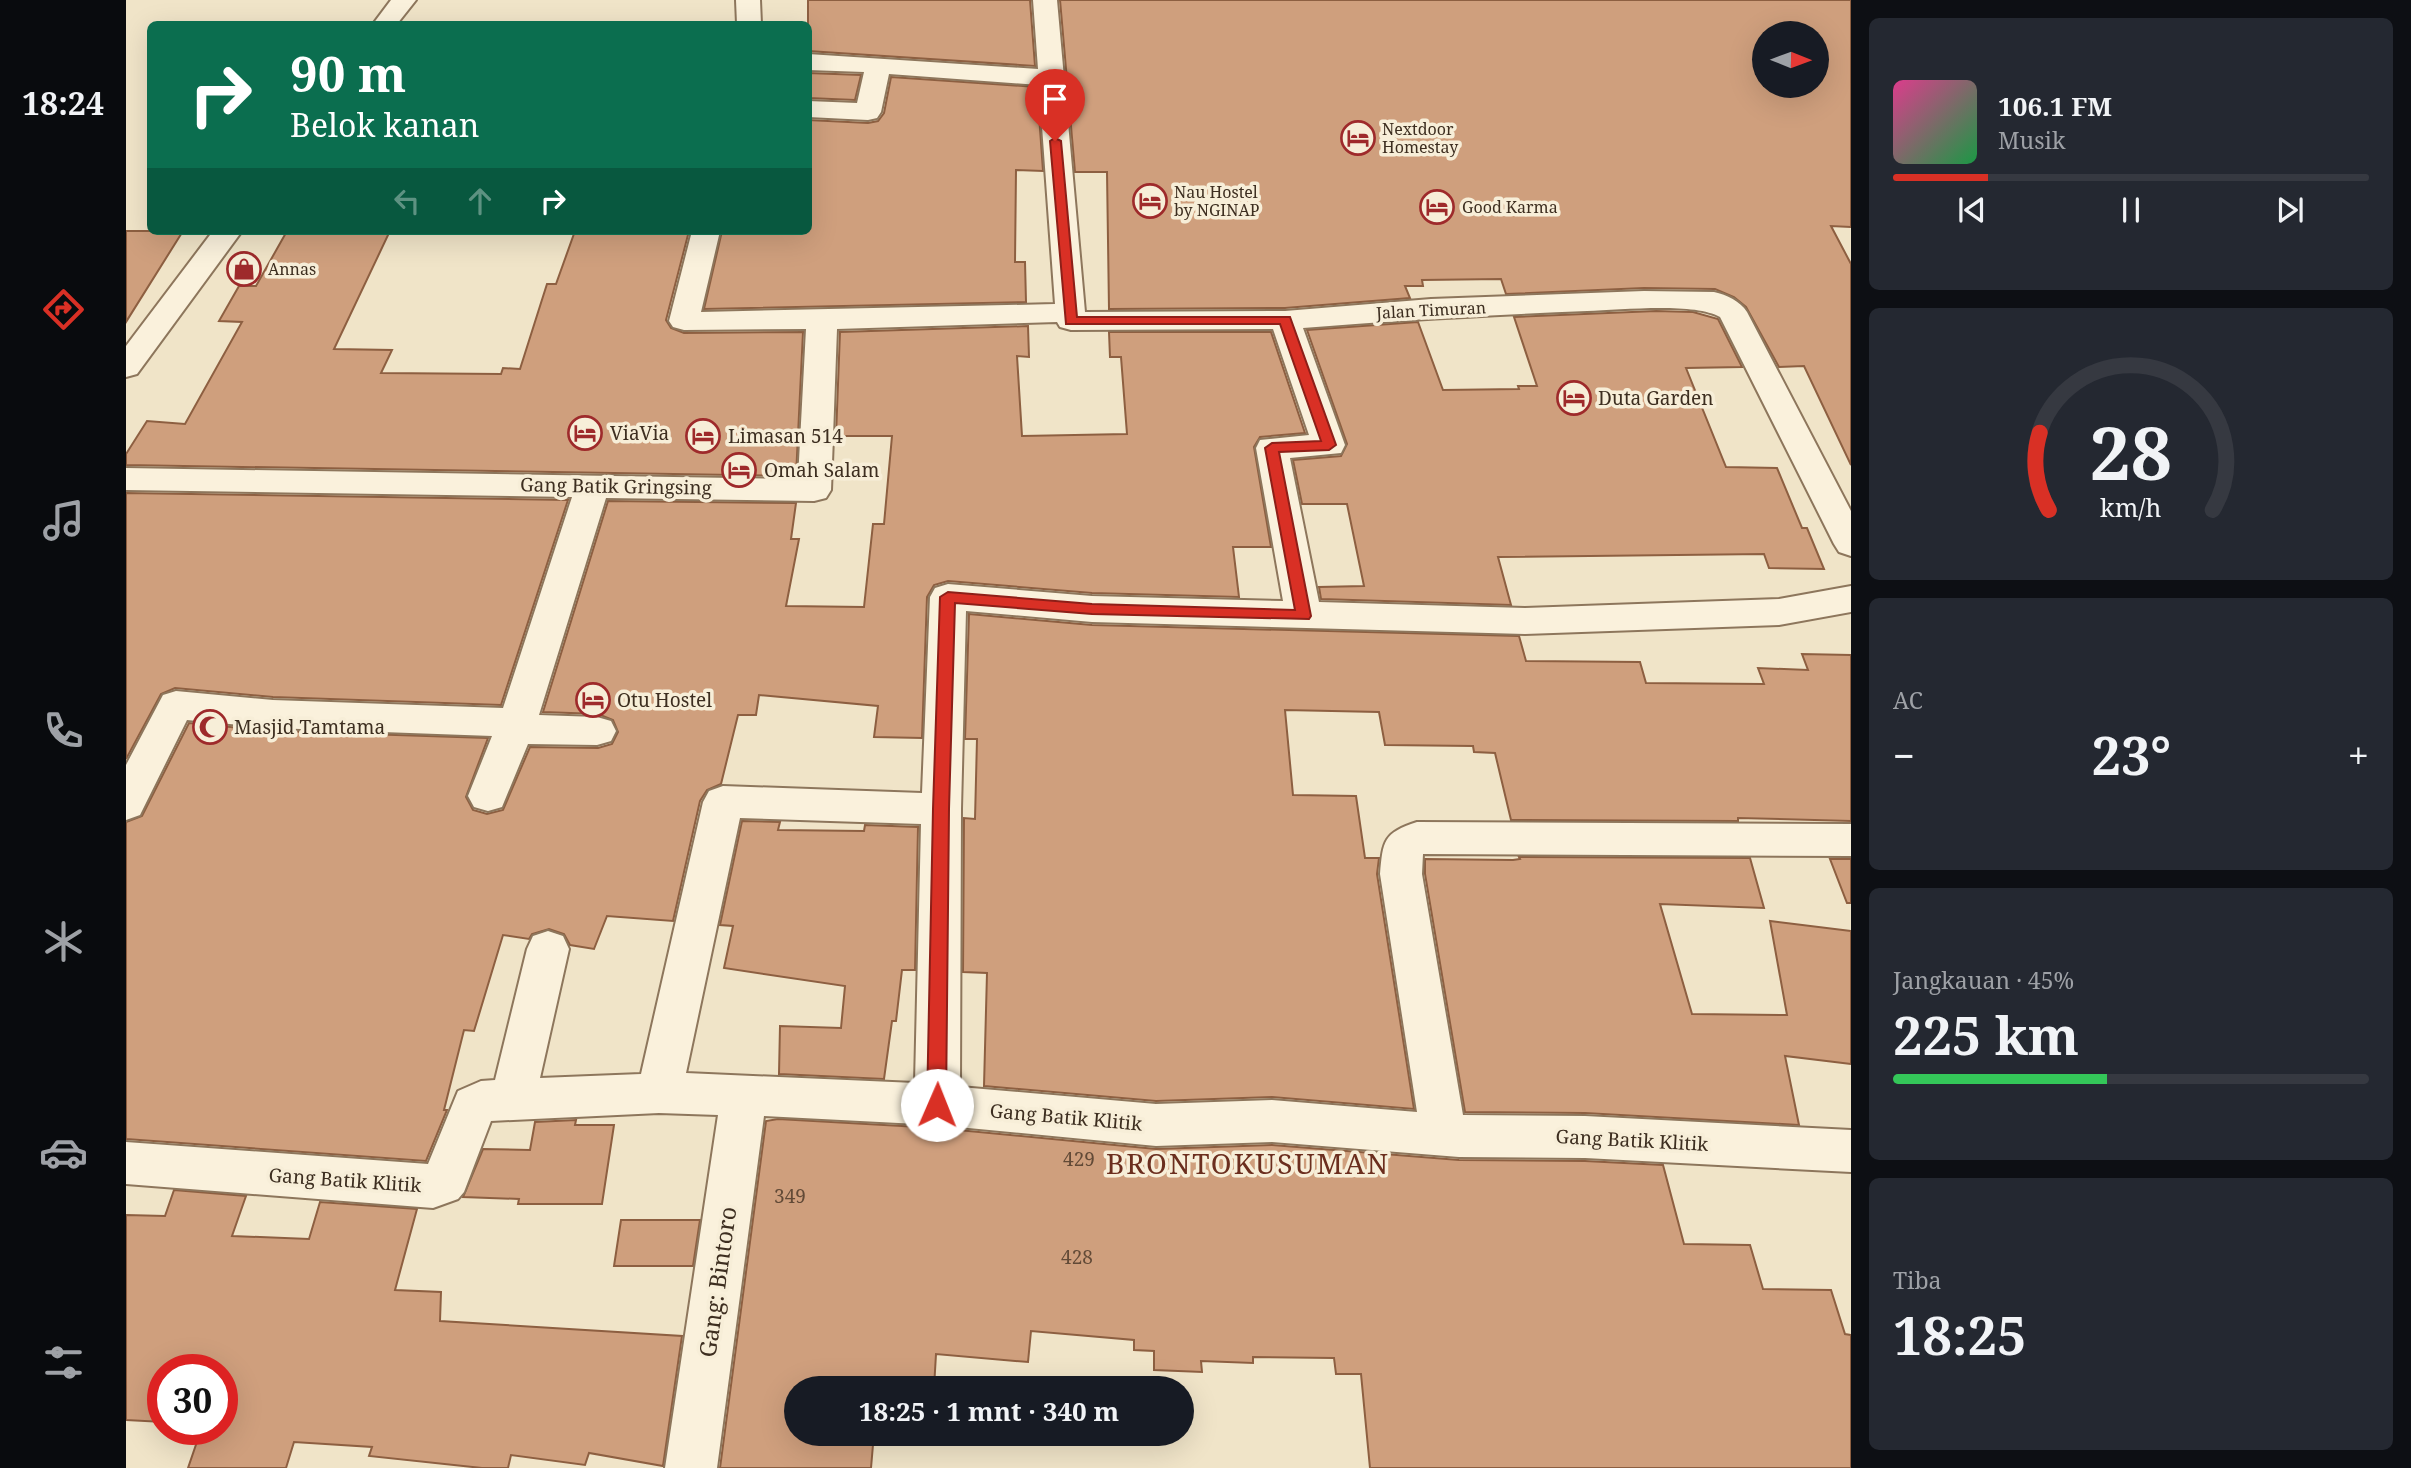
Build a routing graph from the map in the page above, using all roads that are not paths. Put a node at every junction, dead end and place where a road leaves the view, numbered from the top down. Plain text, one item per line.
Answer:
1 (404, 0) edge
2 (748, 0) edge
3 (1045, 0) edge
4 (387, 21) edge
5 (749, 21) edge
6 (812, 62) edge
7 (878, 65) junction
8 (1050, 78) junction
9 (812, 109) edge
10 (225, 235) edge
11 (705, 235) edge
12 (1069, 313) junction
13 (822, 320) junction
14 (1285, 320) junction
15 (126, 367) edge
16 (126, 479) edge
17 (593, 485) junction
18 (1851, 544) edge
19 (1851, 598) edge
20 (1304, 616) junction
21 (516, 726) junction
22 (597, 731) dead end
23 (488, 796) dead end
24 (126, 804) edge
25 (941, 809) junction
26 (1851, 840) edge
27 (548, 949) dead end
28 (659, 1093) junction
29 (744, 1095) junction
30 (513, 1098) junction
31 (937, 1105) junction
32 (1443, 1133) junction
33 (1851, 1151) edge
34 (126, 1163) edge
35 (691, 1468) edge

1 - 4 street
2 - 5 street
3 - 8 street
6 - 7 street
7 - 8 street
7 - 9 street
8 - 12 street
10 - 15 street
11 - 13 street
12 - 13 street
12 - 14 street, Jalan Timuran
13 - 17 street, Gang Batik Gringsing
14 - 18 street, Jalan Timuran
14 - 20 street
16 - 17 street, Gang Batik Gringsing
17 - 21 street
19 - 20 street
20 - 25 street
21 - 22 street
21 - 23 street
21 - 24 street
25 - 28 street
25 - 31 street
26 - 32 street
27 - 30 street
28 - 29 street, Gang Batik Klitik
28 - 30 street, Gang Batik Klitik
29 - 31 street, Gang Batik Klitik
29 - 35 street, Gang: Bintoro
30 - 34 street, Gang Batik Klitik
31 - 32 street, Gang Batik Klitik
32 - 33 street, Gang Batik Klitik

